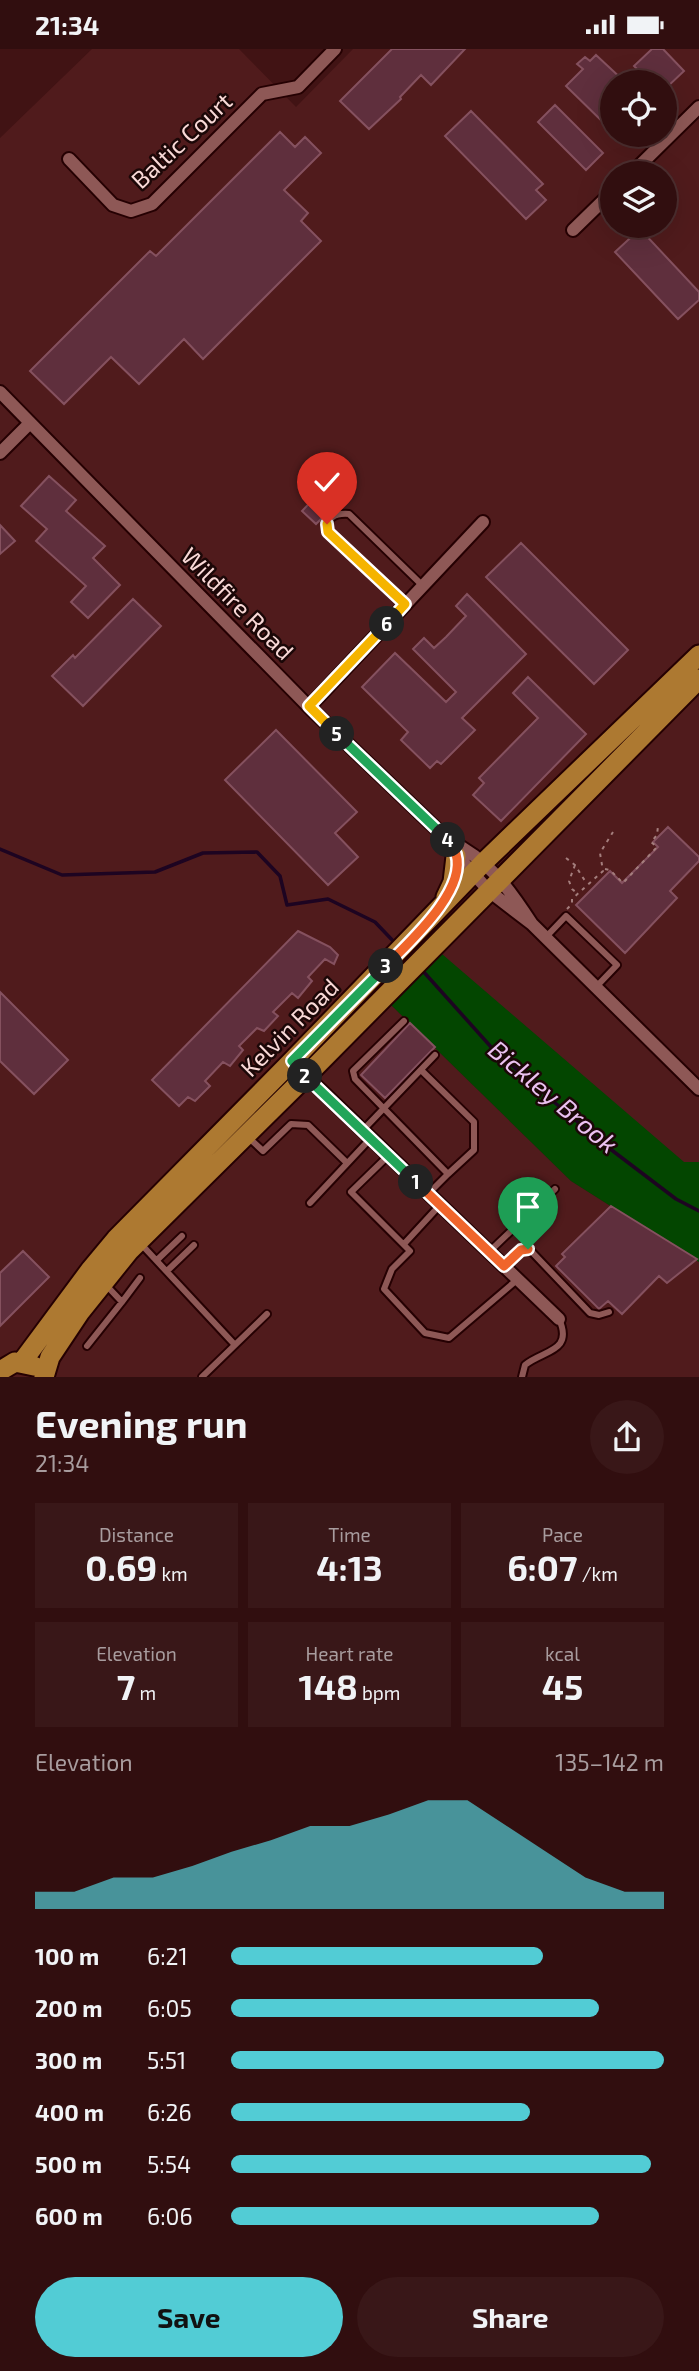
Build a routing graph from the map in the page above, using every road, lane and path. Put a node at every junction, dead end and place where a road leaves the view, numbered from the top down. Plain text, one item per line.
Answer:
1 (335, 49) edge
2 (699, 107) edge
3 (69, 159) dead end
4 (644, 161) edge
5 (600, 204) edge
6 (573, 230) dead end
7 (0, 392) edge
8 (30, 423) junction
9 (0, 453) edge
10 (483, 522) dead end
11 (423, 586) junction
12 (405, 604) junction
13 (699, 655) edge
14 (699, 679) edge
15 (309, 706) junction
16 (658, 826) dead end
17 (612, 832) dead end
18 (452, 848) junction
19 (594, 849) dead end
20 (600, 853) junction
21 (566, 858) dead end
22 (575, 866) junction
23 (478, 868) junction
24 (604, 869) junction
25 (495, 885) junction
26 (587, 885) junction
27 (578, 894) junction
28 (443, 905) junction
29 (566, 916) junction
30 (546, 937) junction
31 (596, 987) junction
32 (404, 1021) dead end
33 (435, 1055) dead end
34 (292, 1061) junction
35 (421, 1070) junction
36 (306, 1077) junction
37 (699, 1089) edge
38 (384, 1108) junction
39 (246, 1135) junction
40 (366, 1135) junction
41 (388, 1156) junction
42 (347, 1163) junction
43 (197, 1170) junction
44 (448, 1174) junction
45 (555, 1189) dead end
46 (428, 1194) junction
47 (310, 1203) dead end
48 (440, 1205) junction
49 (182, 1236) dead end
50 (139, 1241) junction
51 (404, 1244) junction
52 (194, 1245) dead end
53 (489, 1252) junction
54 (157, 1261) junction
55 (504, 1266) junction
56 (167, 1272) junction
57 (140, 1278) dead end
58 (518, 1279) junction
59 (104, 1283) junction
60 (122, 1302) junction
61 (609, 1312) dead end
62 (267, 1314) dead end
63 (559, 1319) joint
64 (235, 1345) junction
65 (87, 1346) dead end
66 (6, 1367) edge
67 (44, 1377) edge
68 (202, 1377) edge
69 (522, 1377) edge

1 - 3 street, Baltic Court
2 - 4 street
5 - 6 street
7 - 8 street, Wildfire Road
8 - 9 street
8 - 15 street, Wildfire Road
10 - 11 street
11 - 12 street
11 - 12 lane
12 - 15 street
13 - 23 main road, Kelvin Road
14 - 25 main road, Kelvin Road
15 - 18 street, Wildfire Road
16 - 24 path
17 - 20 path
18 - 23 street, Wildfire Road
18 - 28 main road
19 - 20 path
20 - 24 path
21 - 22 path
22 - 26 path
22 - 27 path
23 - 25 street, Wildfire Road
23 - 28 main road, Kelvin Road
24 - 26 path
25 - 30 street, Wildfire Road
25 - 36 main road, Kelvin Road
26 - 27 path
27 - 29 path
28 - 34 main road, Kelvin Road
29 - 30 lane
29 - 31 lane
30 - 31 street, Wildfire Road
31 - 37 street, Wildfire Road
32 - 38 lane
33 - 35 lane
34 - 36 street
34 - 43 main road, Kelvin Road
35 - 38 lane
35 - 44 lane
36 - 39 main road, Kelvin Road
36 - 40 street
38 - 40 lane
38 - 44 lane
39 - 42 lane
39 - 43 main road, Kelvin Road
40 - 41 street
40 - 42 lane
41 - 46 street
41 - 51 lane
42 - 47 lane
43 - 50 main road, Kelvin Road
43 - 66 main road, Kelvin Road
44 - 46 lane
45 - 53 lane
46 - 48 street
48 - 51 lane
48 - 53 street
49 - 54 lane
50 - 54 lane
50 - 59 main road, Kelvin Road
51 - 58 lane
52 - 56 lane
53 - 55 street
54 - 56 lane
55 - 58 street
55 - 61 lane
56 - 64 lane
57 - 60 lane
58 - 63 street
59 - 60 lane
59 - 67 main road, Kelvin Road
60 - 65 lane
62 - 64 lane
63 - 69 lane
64 - 68 lane
66 - 67 main road

